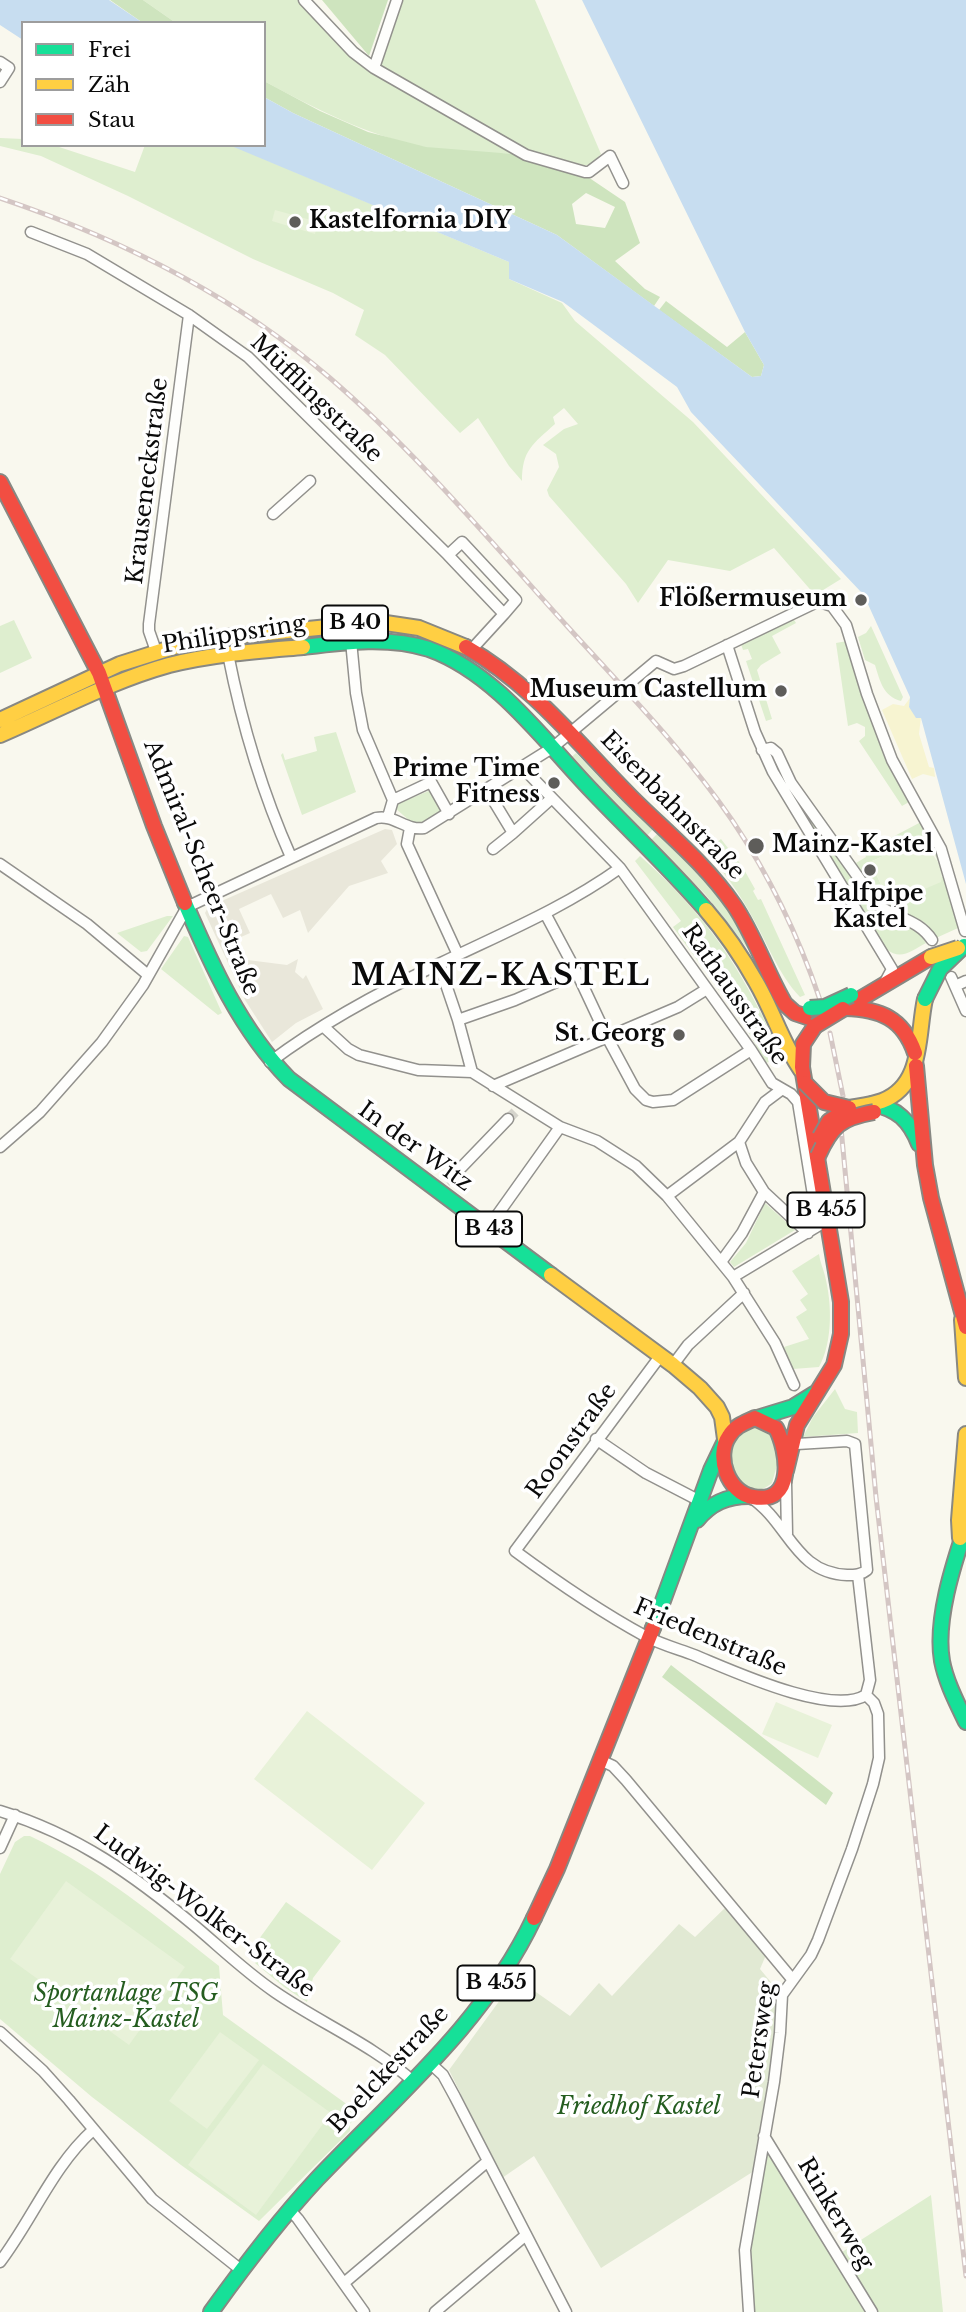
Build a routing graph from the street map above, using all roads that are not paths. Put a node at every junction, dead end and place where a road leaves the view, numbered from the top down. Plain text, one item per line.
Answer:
1 (304, 0) edge
2 (397, 0) edge
3 (0, 62) edge
4 (374, 68) junction
5 (0, 82) edge
6 (623, 183) dead end
7 (31, 232) dead end
8 (189, 315) junction
9 (310, 481) dead end
10 (0, 482) edge
11 (273, 514) dead end
12 (448, 555) junction
13 (504, 614) junction
14 (408, 625) junction
15 (196, 640) junction
16 (351, 641) junction
17 (407, 643) junction
18 (727, 645) junction
19 (472, 649) junction
20 (156, 651) junction
21 (228, 654) junction
22 (199, 659) junction
23 (95, 675) junction
24 (102, 690) junction
25 (0, 720) edge
26 (572, 734) junction
27 (0, 735) edge
28 (552, 748) junction
29 (762, 750) junction
30 (522, 767) junction
31 (486, 790) junction
32 (552, 798) junction
33 (393, 800) junction
34 (449, 814) junction
35 (388, 817) junction
36 (410, 828) junction
37 (513, 833) junction
38 (493, 849) dead end
39 (291, 857) junction
40 (0, 864) edge
41 (620, 868) junction
42 (187, 907) junction
43 (546, 915) junction
44 (932, 940) dead end
45 (965, 941) edge
46 (458, 955) junction
47 (439, 964) junction
48 (899, 968) junction
49 (577, 973) junction
50 (148, 975) junction
51 (966, 981) edge
52 (707, 989) junction
53 (851, 1004) junction
54 (966, 1011) edge
55 (816, 1018) junction
56 (458, 1020) junction
57 (324, 1027) junction
58 (919, 1027) junction
59 (607, 1037) junction
60 (751, 1050) junction
61 (265, 1057) junction
62 (916, 1061) junction
63 (800, 1062) junction
64 (472, 1072) junction
65 (493, 1086) junction
66 (781, 1090) junction
67 (873, 1105) junction
68 (849, 1108) junction
69 (508, 1119) tunnel mouth
70 (559, 1127) junction
71 (739, 1141) junction
72 (0, 1147) edge
73 (818, 1156) junction
74 (925, 1165) junction
75 (456, 1172) tunnel mouth
76 (764, 1192) junction
77 (667, 1196) junction
78 (488, 1228) junction
79 (808, 1233) junction
80 (720, 1262) junction
81 (733, 1277) junction
82 (744, 1293) junction
83 (961, 1312) junction
84 (966, 1327) edge
85 (660, 1355) junction
86 (673, 1365) junction
87 (966, 1378) edge
88 (794, 1385) dead end
89 (819, 1391) junction
90 (713, 1401) junction
91 (756, 1418) junction
92 (966, 1434) edge
93 (596, 1439) junction
94 (725, 1441) junction
95 (790, 1448) junction
96 (965, 1466) edge
97 (786, 1473) junction
98 (749, 1497) junction
99 (700, 1501) junction
100 (966, 1527) edge
101 (689, 1530) junction
102 (790, 1541) junction
103 (960, 1544) junction
104 (515, 1551) joint
105 (858, 1575) junction
106 (649, 1638) junction
107 (866, 1695) junction
108 (966, 1722) edge
109 (600, 1759) junction
110 (0, 1811) edge
111 (15, 1815) junction
112 (0, 1848) edge
113 (792, 1979) junction
114 (0, 2032) edge
115 (430, 2063) junction
116 (414, 2082) junction
117 (93, 2130) junction
118 (764, 2136) junction
119 (488, 2161) junction
120 (289, 2210) junction
121 (526, 2235) junction
122 (0, 2262) edge
123 (241, 2270) junction
124 (344, 2283) junction
125 (211, 2312) edge
126 (364, 2312) edge
127 (435, 2312) edge
128 (566, 2312) edge
129 (749, 2312) edge
130 (872, 2312) edge

1 - 4 street
2 - 4 street
3 - 5 street
4 - 6 street
7 - 8 street, Müfflingstraße
8 - 12 street, Müfflingstraße
8 - 20 street, Krauseneckstraße
9 - 11 street
10 - 23 main road, B 43
12 - 13 street, Müfflingstraße
12 - 13 street
13 - 19 street
14 - 15 main road, Philippsring / B 40
14 - 17 main road
14 - 19 main road, Philippsring / B 40
15 - 20 main road, Philippsring / B 40
15 - 22 main road
16 - 17 main road, Philippsring / B 40
16 - 21 main road, Philippsring / B 40
16 - 33 street
17 - 28 main road, Philippsring / B 40
18 - 26 street
18 - 29 street
18 - 45 street
19 - 26 main road, Philippsring / B 40
20 - 23 main road, Philippsring / B 40
21 - 22 main road, Philippsring / B 40
21 - 39 street
22 - 24 main road, Philippsring / B 40
23 - 24 main road, B 43
23 - 25 main road, B 40
24 - 27 main road, B 40
24 - 42 main road, Admiral-Scheer-Straße / B 43
26 - 28 street
26 - 55 main road, Eisenbahnstraße / B 40
28 - 30 street
28 - 63 main road, Eisenbahnstraße / B 40
29 - 44 street
29 - 48 street
30 - 31 street
30 - 32 street, Rathausstraße
31 - 34 street
31 - 37 street
32 - 37 street
32 - 41 street, Rathausstraße
33 - 34 street
33 - 35 street
34 - 36 street
35 - 36 street
35 - 39 street
36 - 46 street
37 - 38 street
39 - 42 street
40 - 50 street
41 - 43 street
41 - 52 street, Rathausstraße
42 - 50 street
42 - 61 main road, Admiral-Scheer-Straße / B 43
43 - 46 street
43 - 49 street
45 - 48 main road, bridge
45 - 58 main road, B 40, bridge
46 - 47 street
47 - 56 street
47 - 57 street
48 - 53 main road
48 - 53 main road
49 - 56 street
49 - 59 street
50 - 72 street
51 - 54 street
52 - 59 street
52 - 60 street, Rathausstraße
53 - 55 main road, bridge
53 - 62 main road
55 - 63 main road
56 - 64 street
57 - 61 street
57 - 64 street
58 - 62 main road, B 40
58 - 74 main road
59 - 60 street
59 - 65 street
60 - 66 street, Rathausstraße
61 - 78 main road, In der Witz / B 43
62 - 67 main road, B 40
62 - 74 main road
63 - 68 main road, B 40, bridge
63 - 73 main road, B 455
64 - 65 street
65 - 70 street
66 - 71 street
66 - 79 street, Rathausstraße
67 - 68 main road, B 40
67 - 73 main road, bridge
67 - 74 main road
68 - 73 main road, B 455, bridge
69 - 75 street
70 - 77 street
70 - 78 street
71 - 76 street
71 - 77 street
73 - 89 main road, B 455
74 - 83 main road
76 - 79 street
76 - 80 street
77 - 80 street
78 - 85 main road, In der Witz / B 43
79 - 81 street
80 - 81 street
81 - 82 street
82 - 86 street
82 - 88 street
83 - 84 main road
83 - 87 main road
85 - 86 main road, In der Witz / B 43
85 - 93 street, Roonstraße
86 - 90 main road, In der Witz / B 43
89 - 91 main road, B 455
89 - 95 main road, B 455
90 - 91 main road, In der Witz / B 43
90 - 94 main road, In der Witz / B 43
91 - 94 main road, B 455
91 - 97 main road
92 - 96 main road
93 - 99 street
93 - 104 street, Roonstraße
94 - 98 main road
94 - 99 main road, B 455
95 - 97 main road, B 455
95 - 105 street
96 - 103 main road
97 - 98 main road, B 455
97 - 102 street
98 - 101 main road, B 455
98 - 102 street
99 - 101 main road, B 455
100 - 103 main road
101 - 106 main road, Boelckestraße / B 455
102 - 105 street
103 - 108 main road
104 - 106 street, Friedenstraße
105 - 107 street
106 - 107 street, Friedenstraße
106 - 109 main road, Boelckestraße / B 455
107 - 113 street
109 - 113 street, Petersweg
109 - 115 main road, Boelckestraße / B 455
110 - 111 street, Ludwig-Wolker-Straße
111 - 112 street
111 - 116 street, Ludwig-Wolker-Straße
113 - 118 street, Petersweg
114 - 117 street
115 - 116 main road, Boelckestraße / B 455
115 - 119 street
116 - 120 main road, Boelckestraße / B 455
117 - 122 street
117 - 123 street
118 - 129 street, Petersweg
118 - 130 street, Rinkerweg
119 - 121 street
119 - 124 street
120 - 123 main road, Boelckestraße / B 455
120 - 124 street
121 - 127 street
121 - 128 street
123 - 125 main road, Boelckestraße / B 455
124 - 126 street

